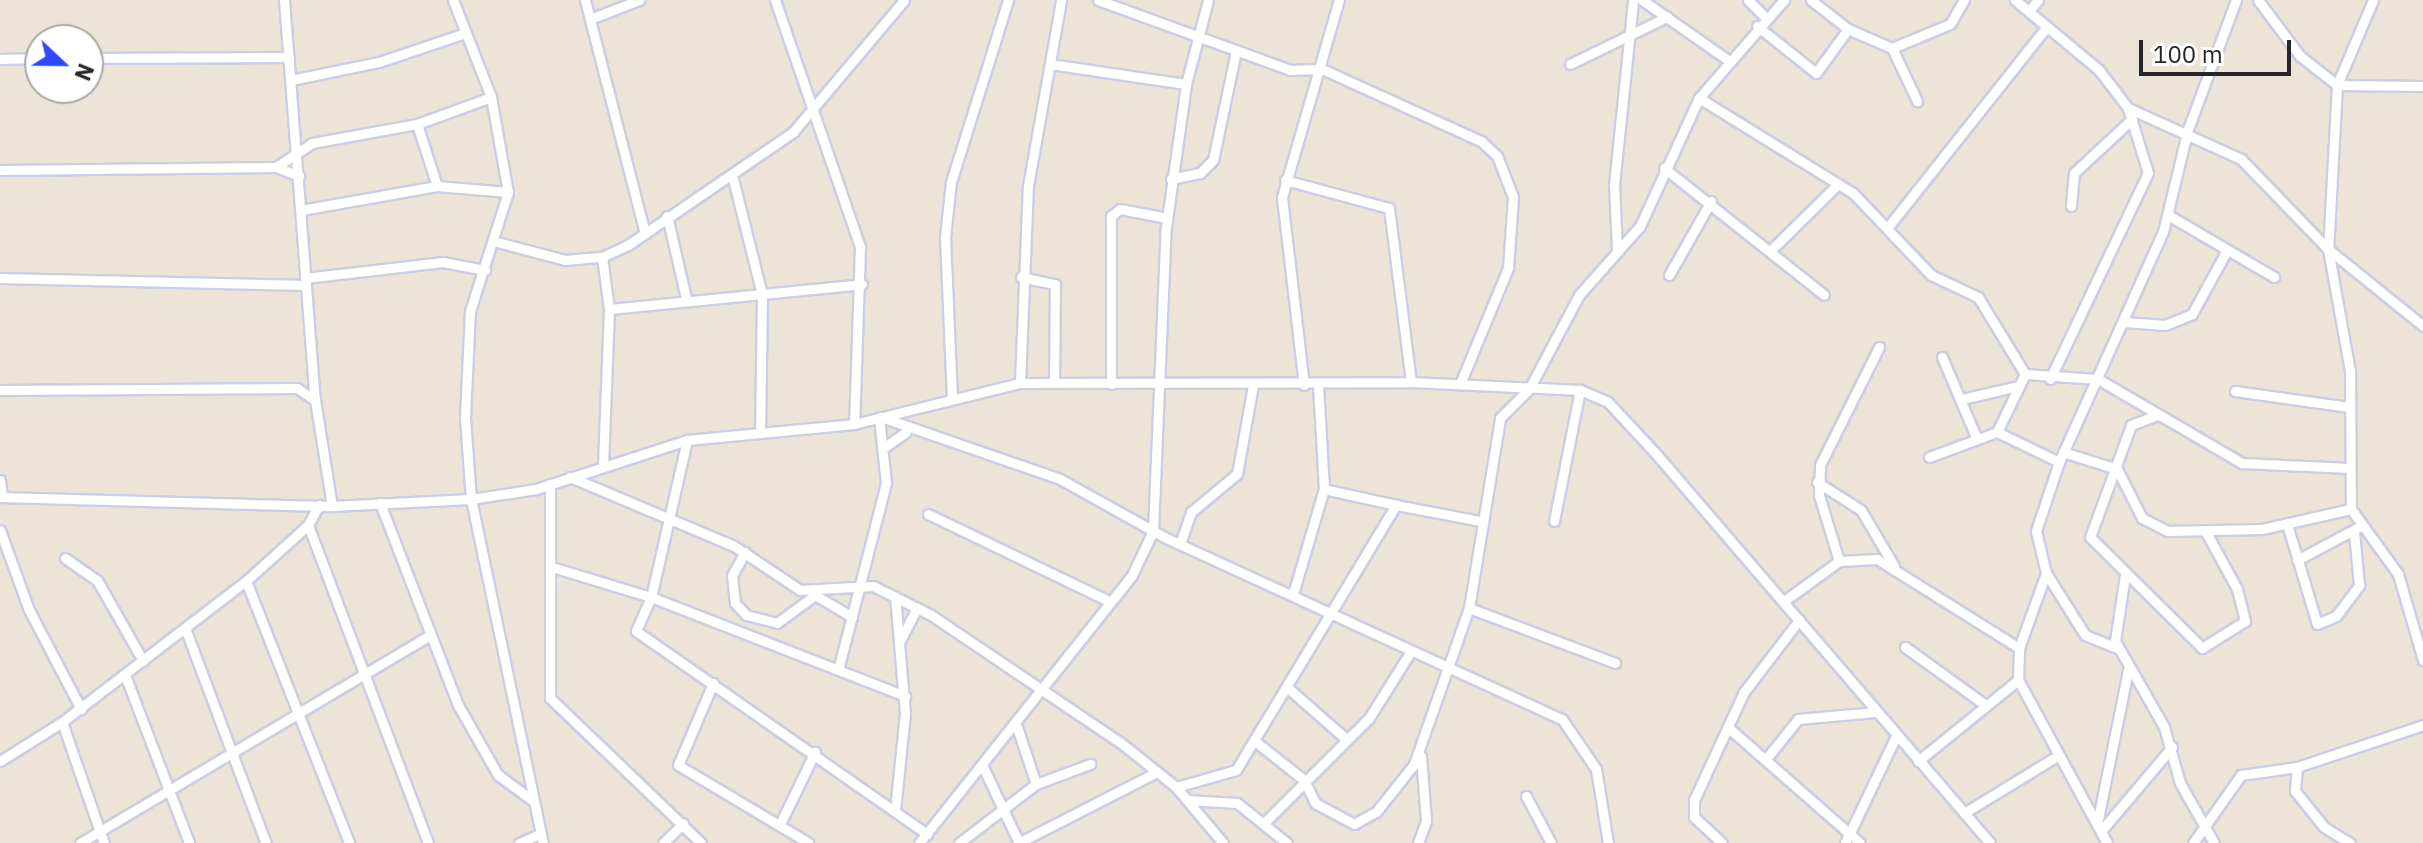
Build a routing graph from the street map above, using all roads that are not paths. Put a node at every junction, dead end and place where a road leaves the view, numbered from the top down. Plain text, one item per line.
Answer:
1 (284, 0) edge
2 (453, 0) edge
3 (585, 0) edge
4 (639, 0) edge
5 (775, 0) edge
6 (904, 0) edge
7 (1008, 0) edge
8 (1061, 0) edge
9 (1098, 0) edge
10 (1208, 0) edge
11 (1339, 0) edge
12 (1633, 0) edge
13 (1642, 0) edge
14 (1748, 0) edge
15 (1784, 0) edge
16 (1811, 0) edge
17 (1964, 0) edge
18 (2015, 0) edge
19 (2038, 0) edge
20 (2236, 0) edge
21 (2258, 0) edge
22 (2373, 0) edge
23 (2029, 11) junction
24 (1667, 17) junction
25 (1765, 17) junction
26 (590, 19) junction
27 (1757, 26) junction
28 (2046, 28) junction
29 (1848, 29) junction
30 (465, 33) junction
31 (1631, 35) junction
32 (1196, 37) junction
33 (1892, 48) junction
34 (1236, 51) junction
35 (289, 57) junction
36 (24, 58) edge
37 (104, 58) edge
38 (0, 59) edge
39 (1728, 60) junction
40 (1050, 64) junction
41 (1570, 64) dead end
42 (1322, 69) junction
43 (291, 80) junction
44 (1186, 84) junction
45 (2337, 85) junction
46 (2423, 86) edge
47 (491, 97) junction
48 (1699, 98) junction
49 (1917, 101) dead end
50 (2128, 108) junction
51 (813, 114) junction
52 (2132, 119) junction
53 (417, 124) junction
54 (2188, 129) junction
55 (296, 132) junction
56 (312, 143) junction
57 (298, 156) junction
58 (276, 167) junction
59 (1664, 168) junction
60 (0, 170) edge
61 (732, 175) junction
62 (299, 176) junction
63 (1171, 179) junction
64 (1285, 180) junction
65 (1838, 184) junction
66 (437, 186) junction
67 (508, 192) junction
68 (1711, 201) junction
69 (2071, 206) dead end
70 (301, 210) junction
71 (2168, 215) junction
72 (667, 216) junction
73 (1167, 218) junction
74 (1888, 227) junction
75 (645, 233) junction
76 (497, 242) junction
77 (1772, 249) junction
78 (2328, 249) junction
79 (1617, 250) junction
80 (2227, 250) junction
81 (602, 257) junction
82 (485, 270) junction
83 (1669, 275) dead end
84 (1021, 277) junction
85 (2274, 277) dead end
86 (0, 278) edge
87 (305, 282) junction
88 (862, 284) junction
89 (762, 294) junction
90 (1824, 295) dead end
91 (686, 298) junction
92 (609, 309) junction
93 (2124, 322) junction
94 (2423, 326) edge
95 (1879, 347) dead end
96 (1942, 357) dead end
97 (313, 374) junction
98 (2025, 374) junction
99 (2050, 379) junction
100 (2098, 379) junction
101 (1054, 382) junction
102 (1411, 382) junction
103 (1020, 383) junction
104 (1111, 384) junction
105 (1161, 384) junction
106 (1460, 384) junction
107 (1253, 385) junction
108 (1304, 385) junction
109 (1318, 385) junction
110 (2018, 386) junction
111 (297, 388) junction
112 (1529, 389) junction
113 (0, 390) edge
114 (1580, 390) junction
115 (2235, 391) dead end
116 (952, 398) junction
117 (1962, 399) junction
118 (315, 400) junction
119 (2349, 407) junction
120 (2157, 415) junction
121 (880, 417) junction
122 (854, 424) junction
123 (760, 429) junction
124 (906, 432) junction
125 (1997, 432) junction
126 (1976, 437) junction
127 (687, 440) junction
128 (886, 446) junction
129 (1929, 457) dead end
130 (2061, 457) junction
131 (603, 465) junction
132 (2349, 468) junction
133 (2117, 469) junction
134 (570, 477) junction
135 (0, 480) edge
136 (1817, 482) junction
137 (550, 484) junction
138 (1324, 489) junction
139 (1, 497) edge
140 (471, 499) junction
141 (380, 503) junction
142 (319, 505) junction
143 (1396, 505) junction
144 (332, 506) junction
145 (2351, 509) junction
146 (928, 514) dead end
147 (671, 521) junction
148 (1481, 521) junction
149 (1554, 521) dead end
150 (2287, 524) junction
151 (308, 525) junction
152 (2357, 529) junction
153 (0, 530) edge
154 (1153, 531) junction
155 (2207, 534) junction
156 (1180, 544) junction
157 (745, 552) junction
158 (65, 558) dead end
159 (2297, 560) junction
160 (1839, 561) junction
161 (1894, 566) junction
162 (552, 567) junction
163 (2046, 573) junction
164 (2125, 575) junction
165 (246, 581) junction
166 (858, 585) junction
167 (1293, 594) junction
168 (815, 595) junction
169 (895, 596) junction
170 (651, 597) junction
171 (1109, 601) junction
172 (1784, 601) junction
173 (917, 608) junction
174 (1469, 608) junction
175 (1333, 612) junction
176 (852, 617) junction
177 (1799, 620) junction
178 (185, 628) junction
179 (430, 635) junction
180 (901, 639) junction
181 (1905, 647) dead end
182 (2019, 648) junction
183 (2119, 649) junction
184 (1411, 651) junction
185 (2423, 660) edge
186 (143, 661) junction
187 (1615, 663) dead end
188 (2129, 666) junction
189 (1451, 669) junction
190 (360, 670) junction
191 (838, 670) junction
192 (125, 675) junction
193 (2018, 680) junction
194 (713, 683) junction
195 (1289, 689) junction
196 (1042, 692) junction
197 (905, 696) junction
198 (1984, 704) junction
199 (81, 709) junction
200 (299, 709) junction
201 (1876, 712) junction
202 (62, 722) junction
203 (2423, 725) edge
204 (1017, 727) junction
205 (1731, 730) junction
206 (1896, 736) junction
207 (1345, 738) junction
208 (1256, 742) junction
209 (2172, 747) junction
210 (230, 752) junction
211 (815, 752) junction
212 (1420, 753) junction
213 (2057, 756) junction
214 (1766, 759) junction
215 (0, 761) edge
216 (1918, 761) junction
217 (1090, 764) dead end
218 (2297, 767) junction
219 (984, 769) junction
220 (1157, 772) junction
221 (1304, 780) junction
222 (1036, 784) junction
223 (1176, 787) junction
224 (169, 791) junction
225 (1526, 796) dead end
226 (532, 800) junction
227 (1187, 800) junction
228 (895, 810) junction
229 (1964, 813) junction
230 (1003, 815) junction
231 (1266, 821) junction
232 (781, 822) junction
233 (683, 824) junction
234 (2206, 825) junction
235 (99, 827) junction
236 (2099, 827) junction
237 (1851, 832) junction
238 (927, 834) junction
239 (542, 838) edge
240 (1220, 842) edge
241 (80, 843) edge
242 (104, 843) edge
243 (189, 843) edge
244 (266, 843) edge
245 (349, 843) edge
246 (428, 843) edge
247 (519, 843) edge
248 (663, 843) edge
249 (701, 843) edge
250 (809, 843) edge
251 (919, 843) edge
252 (959, 843) edge
253 (1019, 843) edge
254 (1287, 843) edge
255 (1418, 843) edge
256 (1551, 843) edge
257 (1608, 843) edge
258 (1722, 843) edge
259 (1845, 843) edge
260 (1860, 843) edge
261 (1990, 843) edge
262 (2107, 843) edge
263 (2193, 843) edge
264 (2214, 843) edge
265 (2350, 843) edge

1 - 35 street
2 - 30 street
3 - 26 street
4 - 26 street
5 - 51 street
6 - 51 street
7 - 116 street
8 - 40 street
9 - 32 street
10 - 32 street
11 - 42 street
12 - 31 street
13 - 24 street
14 - 25 street
15 - 25 street
16 - 29 street
17 - 33 street
18 - 23 street
19 - 23 street
20 - 54 street
21 - 45 street
22 - 45 street
23 - 28 street
24 - 31 street
24 - 39 street
25 - 27 street
26 - 75 street
27 - 29 street
27 - 39 street
28 - 50 street
28 - 74 street
29 - 33 street
30 - 43 street
30 - 47 street
31 - 41 street
31 - 79 street
32 - 34 street
32 - 44 street
33 - 49 street
34 - 42 street
34 - 63 street
35 - 37 street
35 - 43 street
36 - 38 street
39 - 48 street
40 - 44 street
40 - 84 street
42 - 64 street
42 - 106 street
43 - 55 street
44 - 63 street
45 - 46 street
45 - 78 street
47 - 53 street
47 - 67 street
48 - 59 street
48 - 65 street
50 - 52 street
50 - 54 street
51 - 61 street
51 - 88 street
52 - 69 street
52 - 99 street
53 - 56 street
53 - 66 street
54 - 71 street
54 - 78 street
55 - 56 street
55 - 57 street
56 - 57 street
57 - 58 street
57 - 62 street
58 - 60 street
58 - 62 street
59 - 68 street
59 - 79 street
61 - 72 street
61 - 89 street
62 - 70 street
63 - 73 street
64 - 102 street
64 - 108 street
65 - 74 street
65 - 77 street
66 - 67 street
66 - 70 street
67 - 76 street
68 - 77 street
68 - 83 street
70 - 87 street
71 - 80 street
71 - 93 street
72 - 75 street
72 - 91 street
73 - 104 street
73 - 105 street
74 - 98 street
75 - 81 street
76 - 81 street
76 - 82 street
77 - 90 street
78 - 94 street
78 - 119 street
79 - 112 street
80 - 85 street
80 - 93 street
81 - 92 street
82 - 87 street
82 - 140 street
84 - 101 street
84 - 103 street
86 - 87 street
87 - 97 street
88 - 89 street
88 - 122 street
89 - 91 street
89 - 123 street
91 - 92 street
92 - 131 street
93 - 100 street
95 - 136 street
96 - 117 street
97 - 111 street
97 - 118 street
98 - 99 street
98 - 110 street
99 - 100 street
100 - 120 street
100 - 130 street
101 - 103 street
101 - 104 street
102 - 106 street
102 - 109 street
103 - 116 street
104 - 105 street
105 - 107 street
105 - 154 street
106 - 112 street
107 - 108 street
107 - 156 street
108 - 109 street
109 - 138 street
110 - 117 street
110 - 125 street
111 - 113 street
111 - 118 street
112 - 114 street
112 - 148 street
114 - 149 street
114 - 172 street
115 - 119 street
116 - 121 street
117 - 126 street
118 - 144 street
119 - 132 street
120 - 132 street
120 - 133 street
121 - 122 street
121 - 124 street
121 - 128 street
122 - 123 street
123 - 127 street
124 - 128 street
124 - 154 street
125 - 126 street
125 - 130 street
126 - 129 street
127 - 131 street
127 - 147 street
128 - 166 street
130 - 133 street
130 - 163 street
131 - 134 street
132 - 145 street
133 - 155 street
133 - 164 street
134 - 137 street
134 - 147 street
135 - 139 street
136 - 160 street
136 - 161 street
137 - 140 street
137 - 162 street
138 - 143 street
138 - 167 street
139 - 142 street
140 - 141 street
140 - 226 street
141 - 144 street
141 - 179 street
142 - 144 street
142 - 151 street
143 - 148 street
143 - 175 street
145 - 150 street
145 - 152 street
146 - 171 street
147 - 157 street
147 - 170 street
148 - 174 street
150 - 155 street
150 - 159 street
151 - 165 street
151 - 190 street
152 - 159 street
152 - 159 street
152 - 185 street
153 - 199 street
154 - 156 street
154 - 171 street
155 - 164 street
156 - 167 street
157 - 168 street
157 - 168 street
158 - 186 street
160 - 161 street
160 - 172 street
161 - 182 street
162 - 170 street
162 - 233 street
163 - 182 street
163 - 183 street
164 - 183 street
165 - 178 street
165 - 200 street
166 - 168 street
166 - 169 street
166 - 176 street
167 - 175 street
168 - 176 street
169 - 173 street
169 - 180 street
170 - 191 street
170 - 194 street
171 - 196 street
172 - 177 street
173 - 180 street
173 - 196 street
174 - 187 street
174 - 189 street
175 - 184 street
175 - 195 street
176 - 191 street
177 - 201 street
177 - 205 street
178 - 186 street
178 - 210 street
179 - 190 street
179 - 226 street
180 - 197 street
181 - 198 street
182 - 193 street
183 - 188 street
184 - 189 street
184 - 207 street
186 - 192 street
188 - 209 street
188 - 236 street
189 - 212 street
189 - 257 street
190 - 200 street
190 - 246 street
191 - 197 street
192 - 199 street
192 - 224 street
193 - 198 street
193 - 213 street
194 - 211 street
194 - 232 street
195 - 207 street
195 - 208 street
196 - 204 street
196 - 220 street
197 - 228 street
198 - 216 street
199 - 202 street
200 - 210 street
200 - 245 street
201 - 206 street
201 - 214 street
202 - 215 street
202 - 235 street
203 - 218 street
204 - 219 street
204 - 222 street
205 - 214 street
205 - 258 street
206 - 216 street
206 - 237 street
207 - 221 street
208 - 221 street
208 - 223 street
209 - 234 street
209 - 236 street
210 - 224 street
210 - 244 street
211 - 228 street
211 - 232 street
212 - 221 street
212 - 255 street
213 - 229 street
213 - 236 street
214 - 237 street
216 - 229 street
217 - 222 street
218 - 234 street
218 - 265 street
219 - 230 street
219 - 238 street
220 - 223 street
220 - 253 street
221 - 231 street
222 - 230 street
223 - 227 street
224 - 235 street
224 - 243 street
225 - 256 street
226 - 239 street
227 - 231 street
227 - 240 street
228 - 238 street
229 - 261 street
230 - 252 street
230 - 253 street
231 - 254 street
232 - 250 street
233 - 248 street
233 - 249 street
234 - 263 street
234 - 264 street
235 - 241 street
235 - 242 street
236 - 262 street
237 - 259 street
237 - 260 street
238 - 251 street
239 - 247 street

